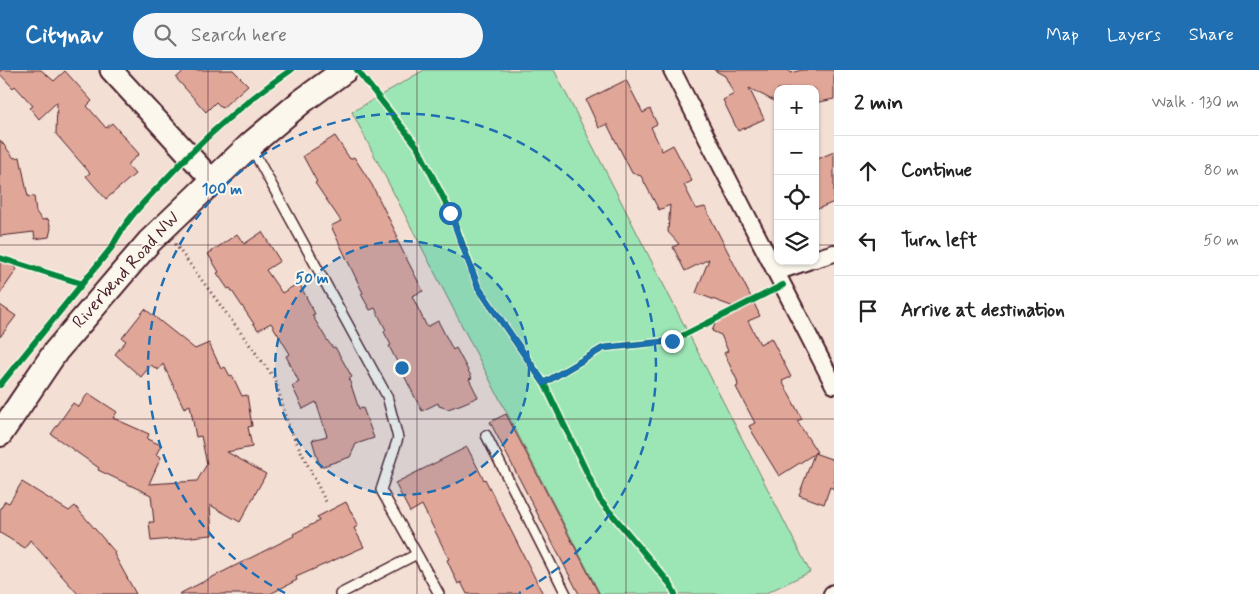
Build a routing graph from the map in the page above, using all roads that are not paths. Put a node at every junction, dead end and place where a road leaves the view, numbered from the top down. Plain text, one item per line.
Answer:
1 (111, 70) edge
2 (345, 70) edge
3 (672, 70) edge
4 (250, 145) junction
5 (212, 180) junction
6 (834, 253) edge
7 (819, 258) edge
8 (796, 265) edge
9 (776, 272) junction
10 (834, 385) edge
11 (0, 434) edge
12 (486, 435) dead end
13 (417, 554) junction
14 (340, 594) edge
15 (439, 594) edge
16 (566, 594) edge

1 - 5 street
2 - 4 main road, Riverbend Road NW
3 - 9 street
4 - 5 main road, Riverbend Road NW
4 - 13 lane
5 - 11 main road, Riverbend Road NW
6 - 7 street
8 - 9 street
9 - 10 street
12 - 16 lane
13 - 14 lane
13 - 15 lane

